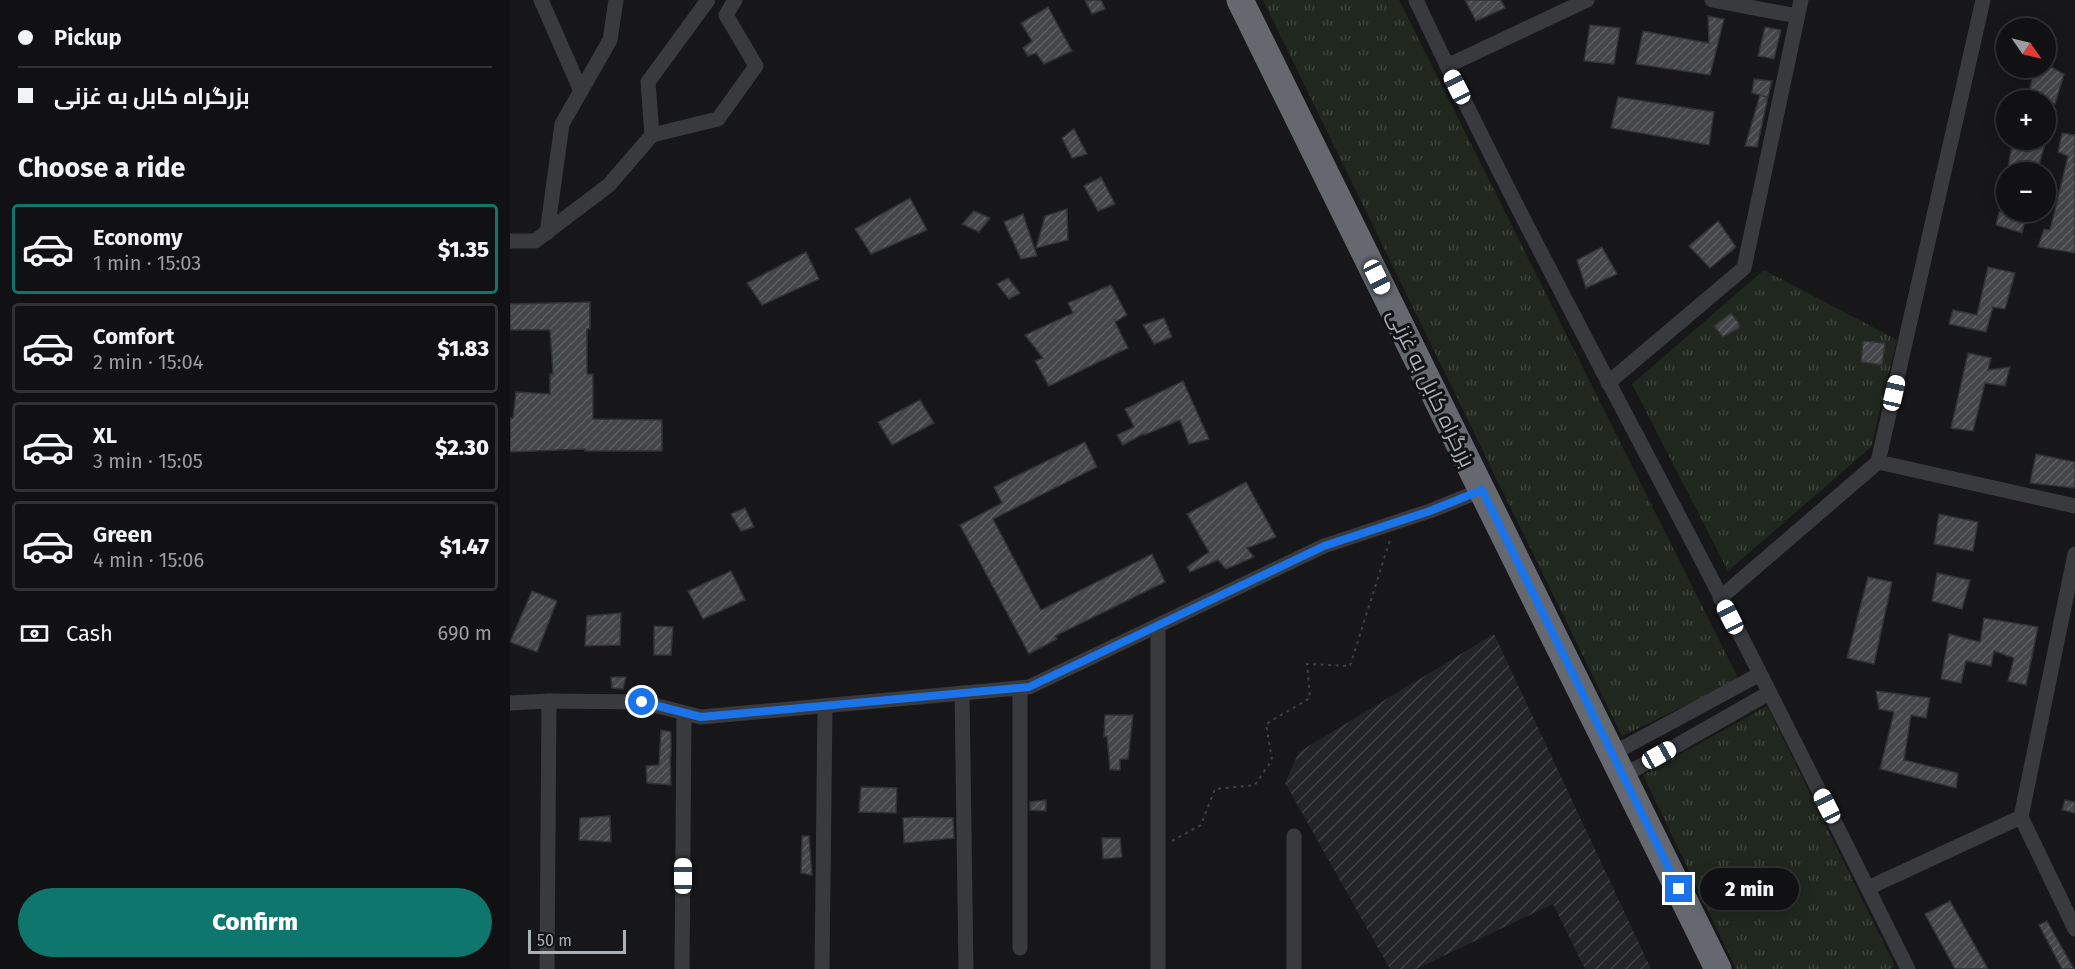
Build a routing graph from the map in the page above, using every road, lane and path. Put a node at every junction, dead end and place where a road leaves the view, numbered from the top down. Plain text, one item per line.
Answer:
1 (541, 0) edge
2 (616, 0) edge
3 (708, 0) edge
4 (735, 0) edge
5 (1240, 0) edge
6 (1416, 0) edge
7 (1587, 0) edge
8 (1712, 0) edge
9 (1801, 0) edge
10 (1983, 0) edge
11 (1797, 16) junction
12 (1447, 66) junction
13 (581, 91) junction
14 (652, 135) junction
15 (546, 232) junction
16 (510, 241) edge
17 (1608, 383) junction
18 (1878, 462) junction
19 (1482, 490) junction
20 (2075, 506) edge
21 (1395, 523) junction
22 (2075, 554) edge
23 (1720, 598) junction
24 (1158, 626) junction
25 (1760, 674) junction
26 (1020, 688) junction
27 (962, 693) junction
28 (1769, 693) junction
29 (549, 701) junction
30 (510, 703) edge
31 (825, 706) junction
32 (684, 713) junction
33 (1617, 765) junction
34 (2021, 817) junction
35 (1294, 836) dead end
36 (1158, 849) junction
37 (1868, 888) junction
38 (2075, 928) edge
39 (1020, 948) dead end
40 (546, 969) edge
41 (682, 969) edge
42 (822, 969) edge
43 (966, 969) edge
44 (1158, 969) edge
45 (1294, 969) edge
46 (1718, 969) edge
47 (1908, 969) edge

1 - 13 street
2 - 13 street
3 - 14 street
4 - 14 street
5 - 19 highway, بزرگراه کابل به غزنی
6 - 12 street
7 - 12 street
8 - 11 street
9 - 11 street
10 - 18 street
11 - 17 street
12 - 17 street
13 - 15 street
14 - 15 street
15 - 16 street
17 - 23 street
18 - 20 street
18 - 23 street
19 - 21 street
19 - 33 highway, بزرگراه کابل به غزنی
21 - 24 street
21 - 36 path
22 - 34 street
23 - 25 street
24 - 26 street
24 - 36 street
25 - 28 street
25 - 33 street
26 - 27 street
26 - 39 street
27 - 31 street
27 - 43 street
28 - 33 street
28 - 37 street
29 - 30 street
29 - 32 street
29 - 40 street
31 - 32 street
31 - 42 street
32 - 41 street
33 - 46 highway, بزرگراه کابل به غزنی
34 - 37 street
34 - 38 street
35 - 45 street
36 - 44 street
37 - 47 street

